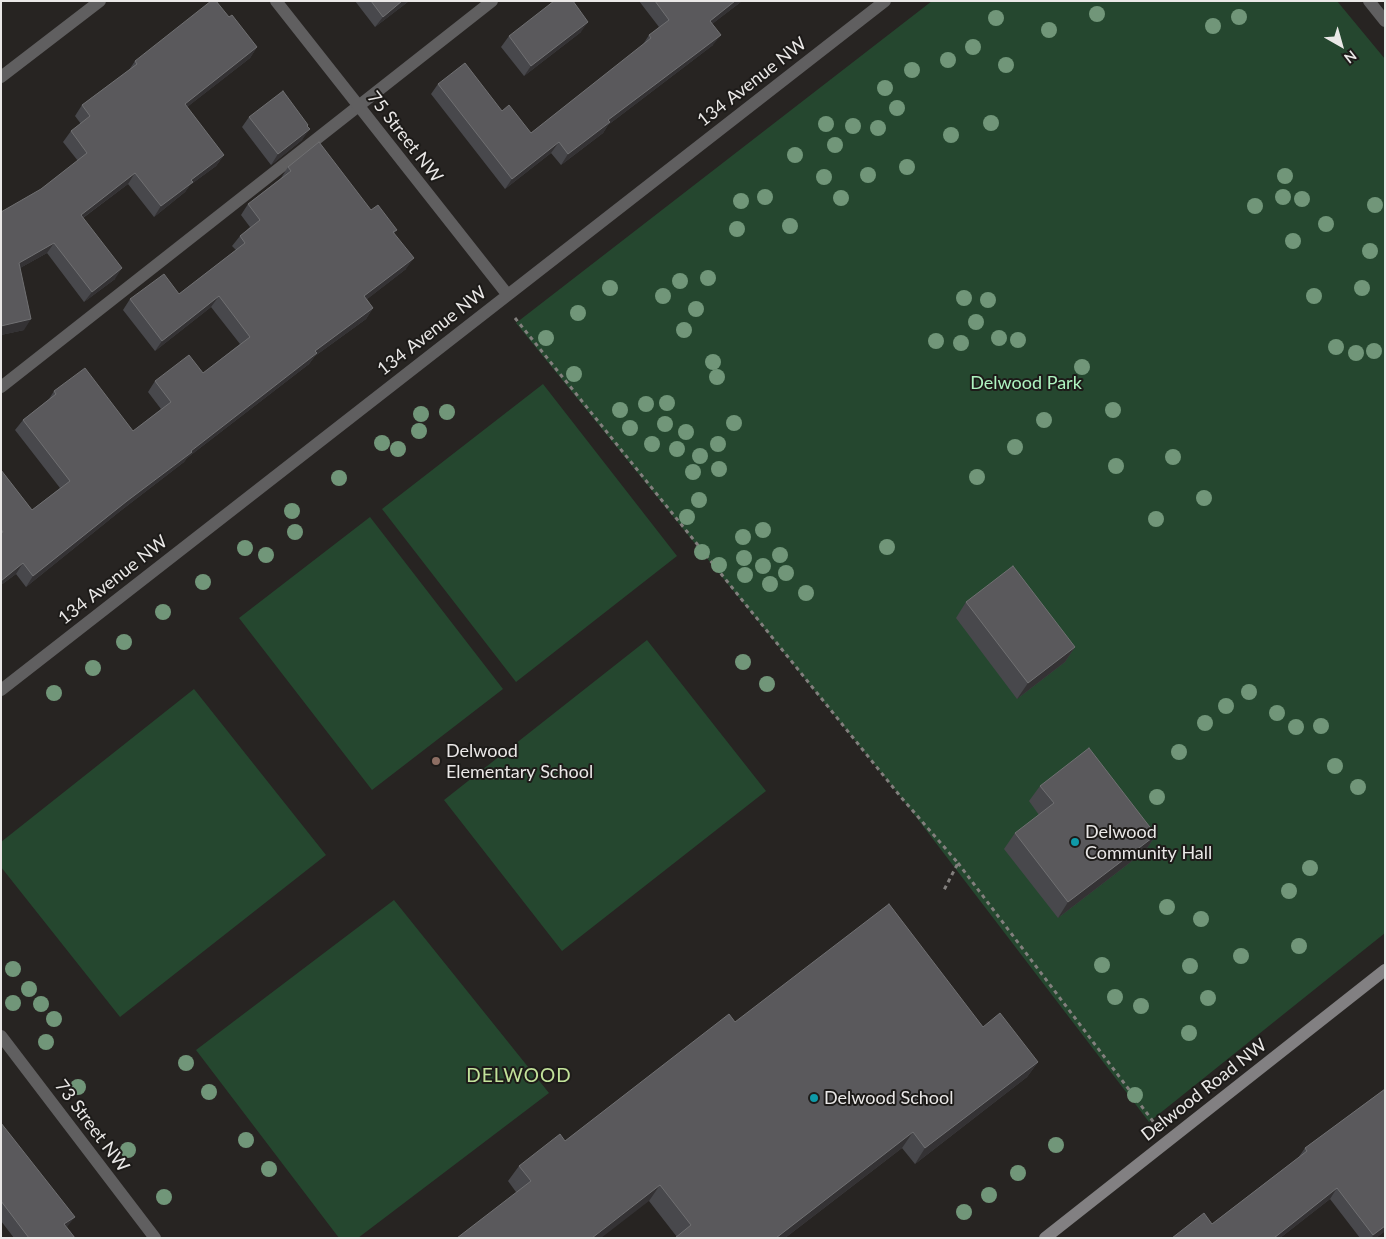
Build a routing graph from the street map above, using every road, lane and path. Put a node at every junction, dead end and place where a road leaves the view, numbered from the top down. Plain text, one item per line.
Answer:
1 (100, 1) edge
2 (276, 1) edge
3 (492, 1) edge
4 (885, 1) edge
5 (1369, 1) edge
6 (1385, 20) edge
7 (1, 77) edge
8 (359, 106) junction
9 (504, 297) junction
10 (1, 388) edge
11 (1, 690) edge
12 (958, 863) junction
13 (943, 892) dead end
14 (1385, 970) edge
15 (1, 1036) edge
16 (1168, 1141) junction
17 (155, 1238) edge
18 (1045, 1238) edge

1 - 7 street
2 - 8 street, 75 Street NW
3 - 8 street
4 - 9 street, 134 Avenue NW
5 - 6 street
8 - 9 street, 75 Street NW
8 - 10 street
9 - 11 street, 134 Avenue NW
9 - 12 path
12 - 13 path
12 - 16 path
14 - 16 street, Delwood Road NW
15 - 17 street, 73 Street NW
16 - 18 street, Delwood Road NW

